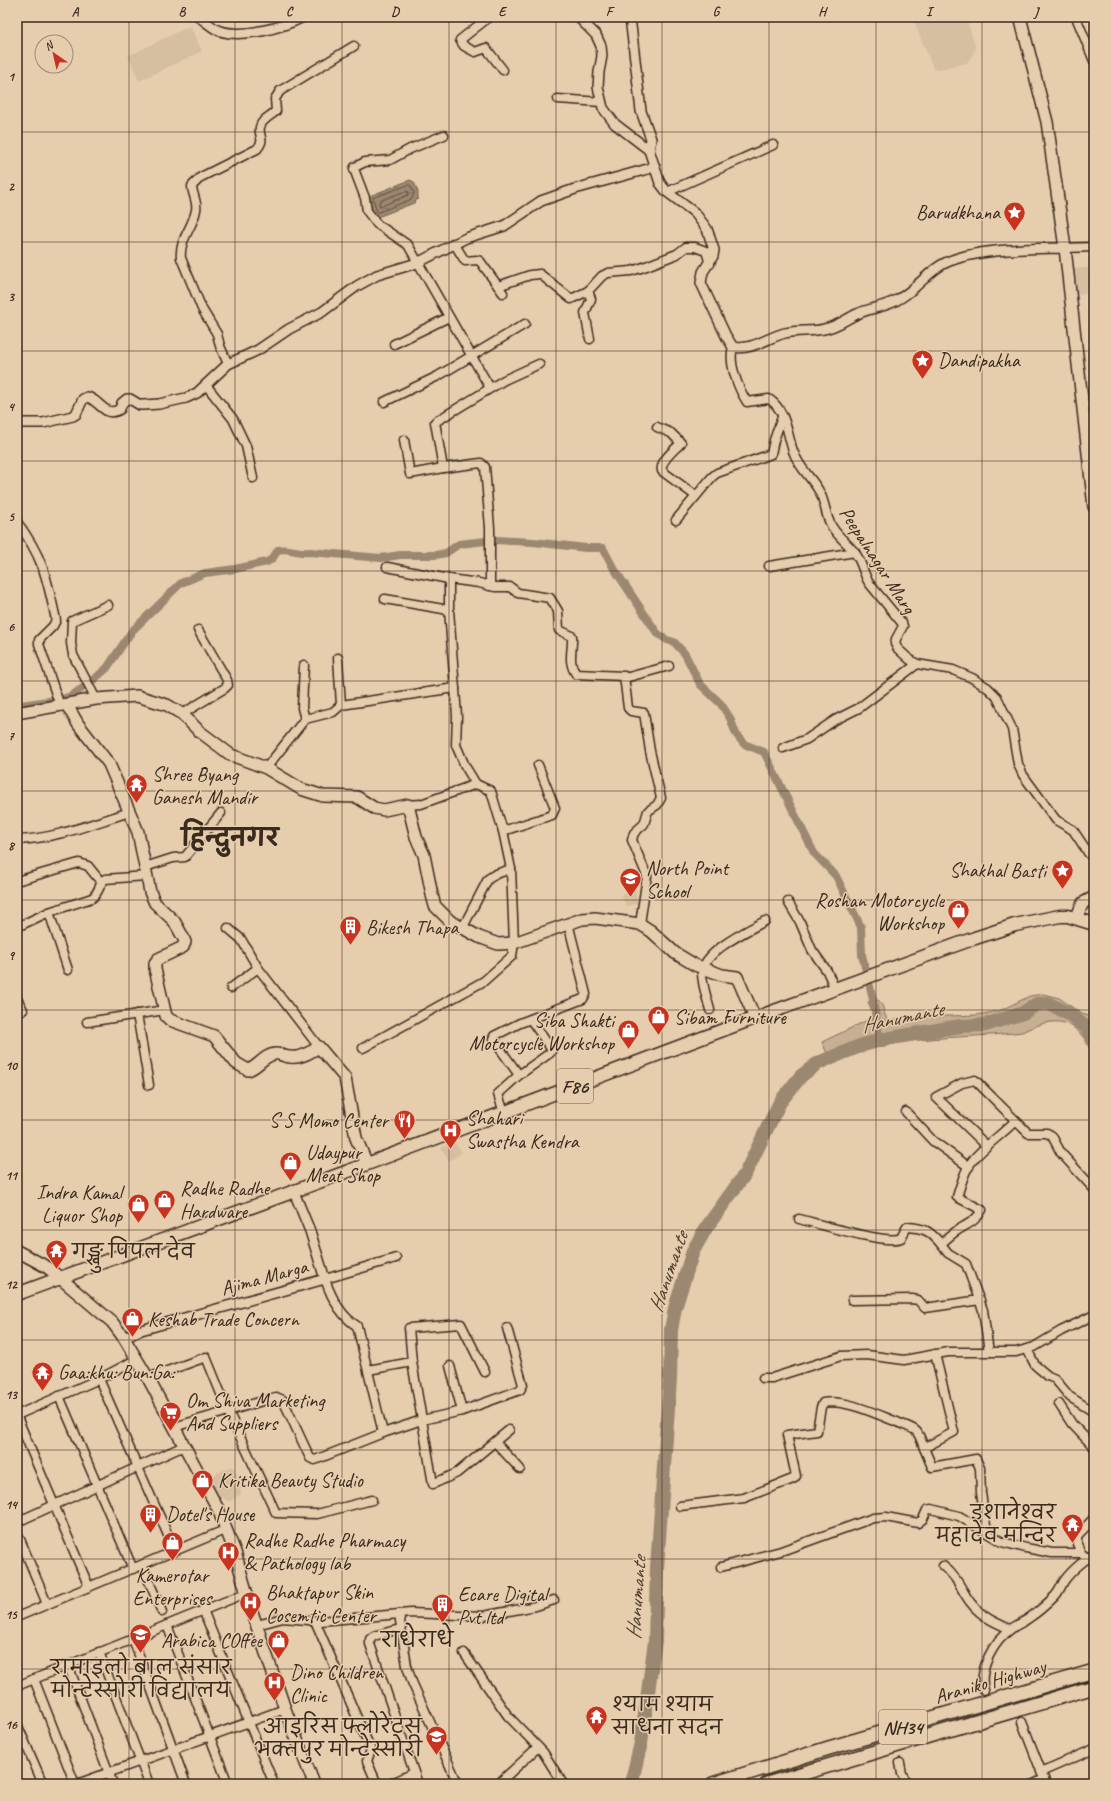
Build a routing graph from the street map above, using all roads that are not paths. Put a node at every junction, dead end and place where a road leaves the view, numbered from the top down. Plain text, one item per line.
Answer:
1 (199, 17) edge
2 (303, 17) edge
3 (489, 17) edge
4 (578, 17) edge
5 (630, 17) edge
6 (1020, 17) edge
7 (1076, 17) edge
8 (354, 46) dead end
9 (1094, 61) edge
10 (503, 70) dead end
11 (558, 99) dead end
12 (601, 102) junction
13 (444, 135) dead end
14 (773, 145) dead end
15 (649, 150) junction
16 (655, 167) junction
17 (667, 192) junction
18 (454, 243) junction
19 (1094, 247) edge
20 (1065, 248) junction
21 (417, 263) junction
22 (710, 264) junction
23 (588, 291) junction
24 (449, 316) junction
25 (525, 324) dead end
26 (590, 339) dead end
27 (394, 344) dead end
28 (734, 347) junction
29 (470, 356) junction
30 (228, 364) junction
31 (539, 364) dead end
32 (206, 385) junction
33 (490, 388) junction
34 (384, 402) dead end
35 (782, 417) junction
36 (17, 423) edge
37 (657, 427) dead end
38 (404, 440) dead end
39 (443, 468) junction
40 (253, 478) dead end
41 (696, 496) junction
42 (1094, 496) edge
43 (1094, 507) edge
44 (676, 520) dead end
45 (17, 522) edge
46 (855, 552) junction
47 (387, 566) dead end
48 (769, 566) dead end
49 (449, 578) junction
50 (490, 586) junction
51 (385, 599) dead end
52 (108, 605) dead end
53 (449, 610) junction
54 (198, 630) dead end
55 (338, 658) dead end
56 (917, 664) junction
57 (304, 665) dead end
58 (669, 666) dead end
59 (625, 678) junction
60 (455, 688) junction
61 (94, 694) junction
62 (61, 702) junction
63 (341, 705) junction
64 (17, 711) edge
65 (182, 714) junction
66 (305, 718) junction
67 (783, 748) dead end
68 (538, 765) dead end
69 (266, 768) junction
70 (476, 784) junction
71 (408, 805) junction
72 (130, 812) junction
73 (220, 813) dead end
74 (503, 832) junction
75 (17, 840) edge
76 (1094, 855) edge
77 (511, 869) junction
78 (146, 872) junction
79 (20, 880) dead end
80 (101, 882) junction
81 (1094, 897) edge
82 (788, 902) dead end
83 (49, 912) junction
84 (1076, 918) junction
85 (765, 921) dead end
86 (568, 922) junction
87 (640, 924) junction
88 (1094, 924) edge
89 (462, 926) junction
90 (17, 927) edge
91 (228, 928) dead end
92 (514, 943) junction
93 (258, 968) junction
94 (703, 968) junction
95 (68, 970) dead end
96 (231, 988) dead end
97 (835, 989) junction
98 (17, 999) edge
99 (22, 1010) dead end
100 (165, 1010) junction
101 (710, 1010) dead end
102 (137, 1014) junction
103 (755, 1018) junction
104 (531, 1020) junction
105 (87, 1022) dead end
106 (319, 1047) junction
107 (363, 1048) dead end
108 (519, 1075) junction
109 (149, 1085) dead end
110 (906, 1112) dead end
111 (504, 1113) junction
112 (1015, 1121) junction
113 (987, 1146) junction
114 (367, 1164) junction
115 (969, 1167) junction
116 (1094, 1189) edge
117 (294, 1192) junction
118 (799, 1219) dead end
119 (940, 1244) junction
120 (17, 1251) edge
121 (396, 1258) dead end
122 (60, 1278) junction
123 (325, 1279) junction
124 (17, 1294) edge
125 (852, 1300) dead end
126 (980, 1300) junction
127 (1094, 1315) edge
128 (507, 1328) dead end
129 (124, 1338) junction
130 (1027, 1349) junction
131 (989, 1352) junction
132 (935, 1354) junction
133 (137, 1359) junction
134 (412, 1362) junction
135 (450, 1366) dead end
136 (368, 1370) junction
137 (485, 1372) dead end
138 (148, 1378) junction
139 (763, 1378) dead end
140 (99, 1379) junction
141 (59, 1396) junction
142 (1059, 1404) dead end
143 (462, 1410) junction
144 (228, 1411) junction
145 (1094, 1412) edge
146 (17, 1416) edge
147 (422, 1420) junction
148 (174, 1427) junction
149 (509, 1430) dead end
150 (383, 1433) junction
151 (495, 1442) junction
152 (184, 1446) junction
153 (1094, 1447) edge
154 (924, 1448) junction
155 (138, 1467) junction
156 (520, 1469) dead end
157 (97, 1486) junction
158 (372, 1500) dead end
159 (54, 1506) junction
160 (680, 1506) dead end
161 (1094, 1518) edge
162 (17, 1522) edge
163 (227, 1529) junction
164 (17, 1532) edge
165 (987, 1532) junction
166 (175, 1551) junction
167 (1087, 1555) edge
168 (142, 1565) junction
169 (943, 1566) dead end
170 (720, 1567) dead end
171 (132, 1569) junction
172 (89, 1587) junction
173 (246, 1593) junction
174 (554, 1600) dead end
175 (48, 1604) junction
176 (204, 1610) junction
177 (162, 1612) dead end
178 (399, 1614) junction
179 (17, 1617) edge
180 (320, 1621) junction
181 (167, 1625) junction
182 (257, 1625) junction
183 (400, 1629) junction
184 (1010, 1629) junction
185 (133, 1639) junction
186 (99, 1652) junction
187 (464, 1653) dead end
188 (68, 1665) junction
189 (1094, 1671) edge
190 (34, 1679) junction
191 (17, 1686) edge
192 (1094, 1688) edge
193 (984, 1690) dead end
194 (285, 1709) junction
195 (248, 1722) junction
196 (1022, 1722) dead end
197 (17, 1724) edge
198 (210, 1736) junction
199 (538, 1747) junction
200 (173, 1749) junction
201 (1094, 1749) edge
202 (140, 1761) junction
203 (900, 1763) dead end
204 (109, 1772) junction
205 (414, 1773) junction
206 (1044, 1778) edge
207 (43, 1784) edge
208 (76, 1784) edge
209 (113, 1784) edge
210 (149, 1784) edge
211 (186, 1784) edge
212 (228, 1784) edge
213 (274, 1784) edge
214 (314, 1784) edge
215 (377, 1784) edge
216 (390, 1784) edge
217 (418, 1784) edge
218 (458, 1784) edge
219 (498, 1784) edge
220 (563, 1784) edge
221 (713, 1784) edge
222 (767, 1784) edge
223 (908, 1784) edge
224 (1034, 1784) edge

1 - 2 street
3 - 10 street
4 - 12 street
5 - 15 street
6 - 20 main road
7 - 9 street
8 - 30 street
11 - 12 street
12 - 15 street
13 - 21 street
14 - 17 street
15 - 16 street
16 - 17 street
16 - 18 street
17 - 22 street
18 - 21 street
18 - 23 street
19 - 20 street
20 - 28 street
20 - 42 main road
21 - 24 street
21 - 30 street
22 - 23 street
22 - 28 street
23 - 26 street
24 - 27 street
24 - 29 street
25 - 29 street
28 - 35 street, Peepalnagar Marg
29 - 33 street
29 - 34 street
30 - 32 street
31 - 33 street
32 - 36 street
32 - 40 street
33 - 39 street
35 - 41 street
35 - 46 street, Peepalnagar Marg
37 - 41 street
38 - 39 street
39 - 50 street
41 - 44 street
42 - 43 main road
45 - 62 street
46 - 48 street
46 - 56 street, Peepalnagar Marg
47 - 49 street
49 - 50 street
49 - 53 street
50 - 59 street
51 - 53 street
52 - 61 street
53 - 60 street
54 - 65 street
55 - 63 street
56 - 67 street
56 - 76 street, Peepalnagar Marg
57 - 66 street
58 - 59 street
59 - 87 street
60 - 63 street
60 - 70 street
61 - 62 main road
61 - 65 main road
62 - 64 main road
62 - 72 main road
63 - 66 street
65 - 69 main road
66 - 69 street
68 - 74 street
69 - 71 main road
70 - 71 street
70 - 74 street
71 - 89 main road
72 - 75 street
72 - 78 main road
73 - 78 street
74 - 77 street
77 - 89 street
77 - 92 street
78 - 80 street
78 - 100 main road
79 - 80 street
80 - 83 street
81 - 84 main road
82 - 97 street
83 - 90 street
83 - 95 street
84 - 88 main road, F86
84 - 97 main road, F86
85 - 94 street
86 - 87 main road
86 - 92 main road
86 - 104 street
87 - 94 main road
89 - 92 main road
91 - 93 street
92 - 107 street
93 - 96 street
93 - 106 street
94 - 101 street
94 - 103 main road
97 - 103 main road, F86
98 - 99 street
100 - 102 street
100 - 106 main road
102 - 105 street
102 - 109 street
103 - 111 main road, F86
104 - 108 street
104 - 108 street
106 - 114 main road
108 - 111 street
110 - 115 street
111 - 114 main road, F86
112 - 113 street
112 - 113 street
112 - 116 street
113 - 115 street
114 - 117 main road, F86
115 - 119 street
117 - 122 main road, F86
117 - 123 street, Ajima Marga
118 - 119 street
119 - 126 street
120 - 122 main road
121 - 123 street
122 - 124 main road, F86
122 - 129 main road
123 - 129 street, Ajima Marga
123 - 136 street
125 - 126 street
126 - 131 street
127 - 130 street
128 - 143 street
129 - 133 main road
130 - 131 street
130 - 145 street
131 - 132 street
132 - 139 street
132 - 154 street
133 - 138 main road
133 - 140 street
134 - 136 street
134 - 137 street
134 - 147 street
135 - 143 street
136 - 150 street
138 - 144 street
138 - 148 main road
140 - 141 street
140 - 155 street
141 - 146 street
141 - 157 street
142 - 153 street
143 - 147 street
144 - 148 street
144 - 150 street
144 - 158 street
146 - 159 street
147 - 150 street
147 - 151 street
148 - 152 main road
149 - 151 street
151 - 156 street
152 - 155 street
152 - 163 main road
154 - 160 street
154 - 165 street
155 - 157 street
155 - 166 street
157 - 159 street
157 - 171 street
159 - 162 street
159 - 172 street
161 - 167 street
163 - 166 street
163 - 173 main road
164 - 175 street
165 - 167 street
165 - 170 street
166 - 168 street
167 - 184 street
168 - 171 street
168 - 177 street
169 - 184 street
171 - 172 street
172 - 175 street
173 - 176 street
173 - 182 main road
174 - 178 street
175 - 179 street
176 - 181 street
176 - 195 street
178 - 180 street
178 - 183 street
180 - 182 street
180 - 215 street
181 - 185 street
181 - 198 street
182 - 194 main road
183 - 205 street
183 - 218 street
184 - 193 street
185 - 186 street
185 - 200 street
186 - 188 street
186 - 202 street
187 - 199 street
188 - 190 street
188 - 204 street
189 - 221 highway, Araniko Highway / NH34
190 - 191 street
190 - 208 street
192 - 222 highway, Araniko Highway / NH34
194 - 195 street
194 - 214 main road
195 - 198 street
195 - 213 street
196 - 206 street
197 - 207 street
198 - 200 street
198 - 212 street
199 - 219 street
199 - 220 street
200 - 202 street
200 - 211 street
201 - 206 street
202 - 204 street
202 - 210 street
203 - 223 street
204 - 208 street
204 - 209 street
205 - 216 street
205 - 217 street
206 - 224 street

